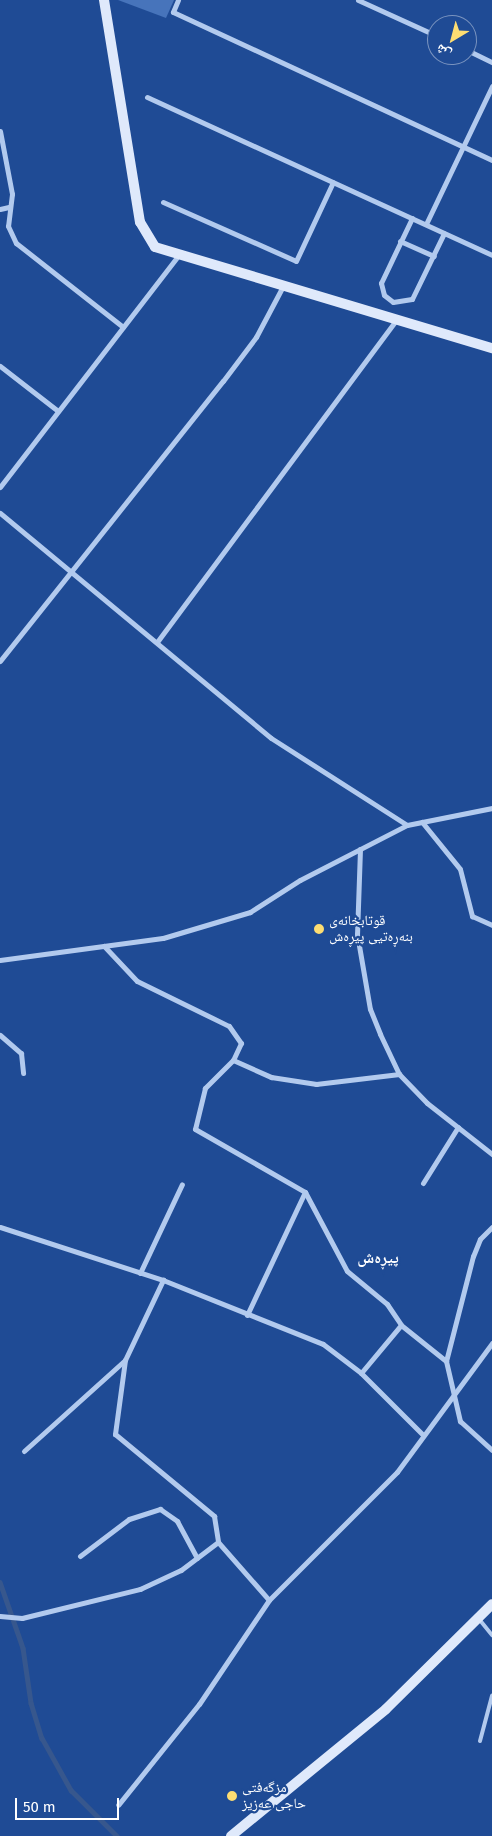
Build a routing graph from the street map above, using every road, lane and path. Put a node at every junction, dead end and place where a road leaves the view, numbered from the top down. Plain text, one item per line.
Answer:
1 (104, 0) edge
2 (178, 0) edge
3 (358, 0) edge
4 (427, 31) edge
5 (477, 55) edge
6 (492, 62) edge
7 (492, 86) edge
8 (148, 96) dead end
9 (0, 131) edge
10 (463, 147) junction
11 (492, 160) edge
12 (333, 182) junction
13 (163, 202) dead end
14 (9, 207) junction
15 (0, 209) edge
16 (412, 218) junction
17 (426, 224) junction
18 (444, 233) junction
19 (400, 241) junction
20 (492, 255) edge
21 (177, 256) junction
22 (434, 256) junction
23 (283, 286) junction
24 (398, 318) junction
25 (123, 327) junction
26 (492, 348) edge
27 (0, 366) edge
28 (58, 411) junction
29 (0, 487) edge
30 (0, 513) edge
31 (73, 573) junction
32 (157, 642) junction
33 (0, 661) edge
34 (492, 808) edge
35 (422, 822) junction
36 (406, 825) junction
37 (360, 849) junction
38 (492, 925) edge
39 (104, 946) junction
40 (0, 960) edge
41 (0, 1034) edge
42 (233, 1060) junction
43 (23, 1073) dead end
44 (399, 1074) junction
45 (458, 1127) junction
46 (492, 1154) edge
47 (423, 1183) dead end
48 (182, 1184) dead end
49 (305, 1192) junction
50 (0, 1227) edge
51 (492, 1227) edge
52 (140, 1273) junction
53 (163, 1280) junction
54 (247, 1315) junction
55 (401, 1325) junction
56 (492, 1343) edge
57 (125, 1360) junction
58 (446, 1361) junction
59 (361, 1373) junction
60 (452, 1402) junction
61 (422, 1434) junction
62 (492, 1450) edge
63 (24, 1451) dead end
64 (218, 1542) junction
65 (80, 1556) dead end
66 (197, 1558) junction
67 (269, 1600) junction
68 (492, 1604) edge
69 (0, 1616) edge
70 (479, 1619) junction
71 (492, 1635) edge
72 (492, 1696) edge
73 (480, 1741) dead end
74 (118, 1805) dead end
75 (238, 1834) edge

1 - 21 street
2 - 10 street
3 - 4 street
5 - 6 street
7 - 10 street
8 - 12 street
9 - 14 street
10 - 11 street
10 - 17 street
12 - 13 street
12 - 16 street
14 - 15 street
14 - 25 street
16 - 17 street
16 - 19 street
17 - 18 street
18 - 20 street
18 - 22 street
19 - 22 street
19 - 22 street
21 - 23 street
21 - 25 street
23 - 24 street
23 - 31 street
24 - 26 street
24 - 32 street
25 - 28 street
27 - 28 street
28 - 29 street
30 - 31 street
31 - 32 street
31 - 33 street
32 - 36 street
34 - 35 street
35 - 36 street
35 - 38 street
36 - 37 street
37 - 39 street
37 - 44 street
39 - 40 street
39 - 42 street
41 - 43 street
42 - 44 street
42 - 49 street
44 - 45 street
45 - 46 street
45 - 47 street
48 - 52 street
49 - 54 street
49 - 55 street
50 - 52 street
51 - 58 street
52 - 53 street
53 - 54 street
53 - 57 street
54 - 59 street
55 - 58 street
55 - 59 street
56 - 60 street
57 - 63 street
57 - 64 street
58 - 60 street
59 - 61 street
60 - 61 street
60 - 62 street
61 - 67 street
64 - 66 street
64 - 67 street
65 - 66 street
66 - 69 street
67 - 74 street
68 - 70 street
70 - 71 lane
70 - 75 street
72 - 73 lane

